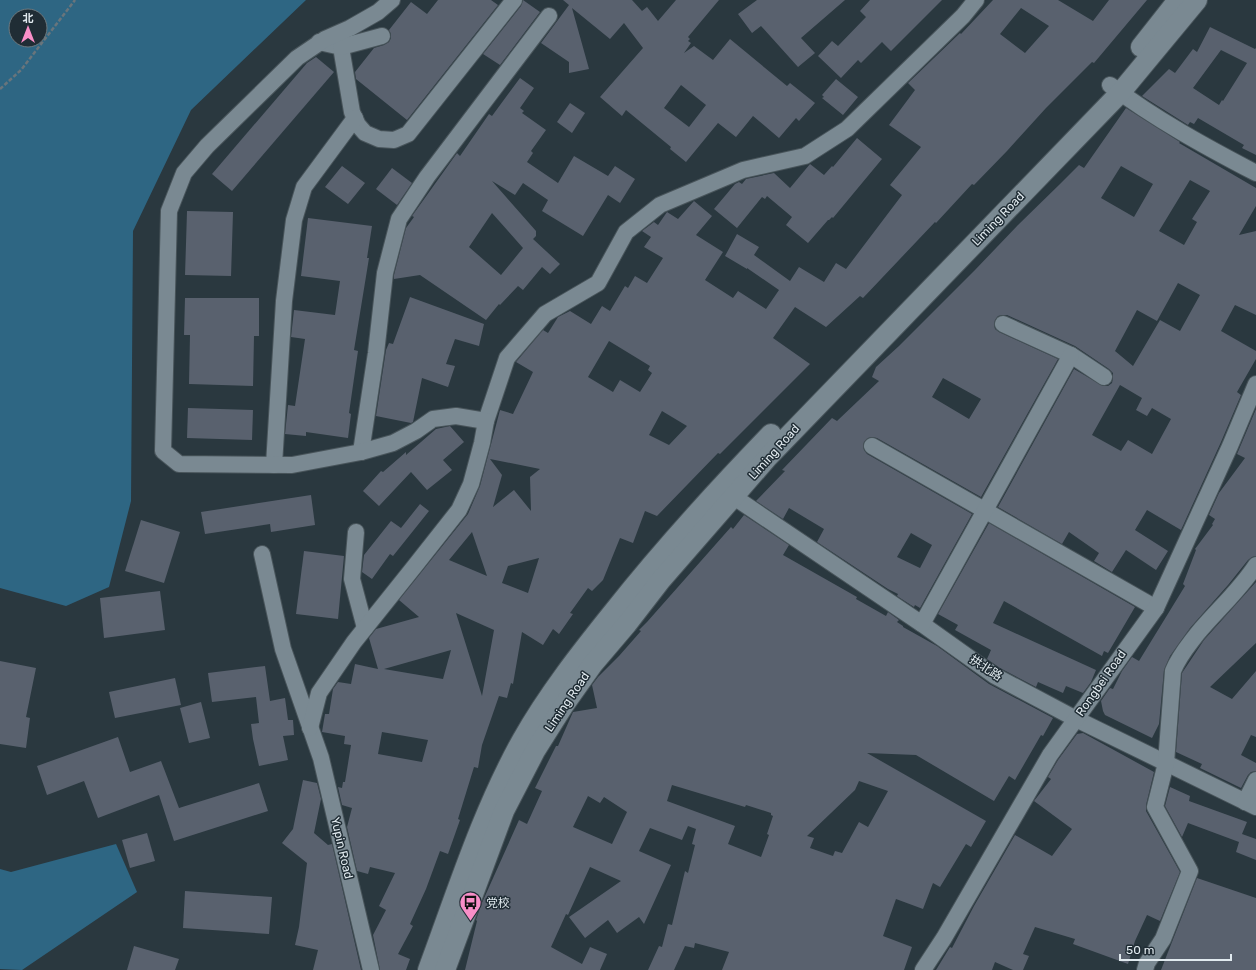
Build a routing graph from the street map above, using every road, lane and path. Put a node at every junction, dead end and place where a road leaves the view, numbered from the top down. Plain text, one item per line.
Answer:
1 (75, 0) edge
2 (392, 0) edge
3 (514, 0) edge
4 (976, 0) edge
5 (1178, 0) edge
6 (1197, 0) edge
7 (549, 16) dead end
8 (382, 36) dead end
9 (319, 42) junction
10 (341, 47) junction
11 (0, 89) edge
12 (1115, 89) junction
13 (355, 118) junction
14 (1256, 173) edge
15 (1003, 324) dead end
16 (1071, 355) junction
17 (1104, 377) dead end
18 (1256, 384) edge
19 (486, 421) junction
20 (872, 446) dead end
21 (361, 452) junction
22 (274, 465) junction
23 (734, 497) junction
24 (986, 510) junction
25 (356, 532) dead end
26 (262, 554) dead end
27 (1256, 565) edge
28 (1156, 608) junction
29 (922, 624) junction
30 (365, 628) junction
31 (1076, 719) junction
32 (310, 728) junction
33 (1166, 763) junction
34 (1256, 780) edge
35 (1251, 804) edge
36 (371, 970) edge
37 (428, 970) edge
38 (445, 970) edge
39 (923, 970) edge
40 (1145, 970) edge

1 - 11 path
2 - 9 street
3 - 13 street
4 - 19 street
5 - 12 street, Liming Road
6 - 12 street, Liming Road
7 - 21 street
8 - 10 street
9 - 10 street
9 - 22 street
10 - 13 street
12 - 14 street
12 - 23 street, Liming Road
12 - 37 street, Liming Road
13 - 22 street
15 - 16 street
16 - 17 street
16 - 24 street
18 - 28 street, Rongbei Road
19 - 21 street
19 - 30 street
20 - 24 street
21 - 22 street
23 - 29 street, 拱北路
23 - 38 street, Liming Road
24 - 28 street
24 - 29 street
25 - 30 street
26 - 32 street, Yupin Road
27 - 33 street
28 - 31 street, Rongbei Road
29 - 31 street, 拱北路
30 - 32 street
31 - 33 street, 拱北路
31 - 39 street, Rongbei Road
32 - 36 street, Yupin Road
33 - 35 street, 拱北路
33 - 40 street
34 - 35 street

